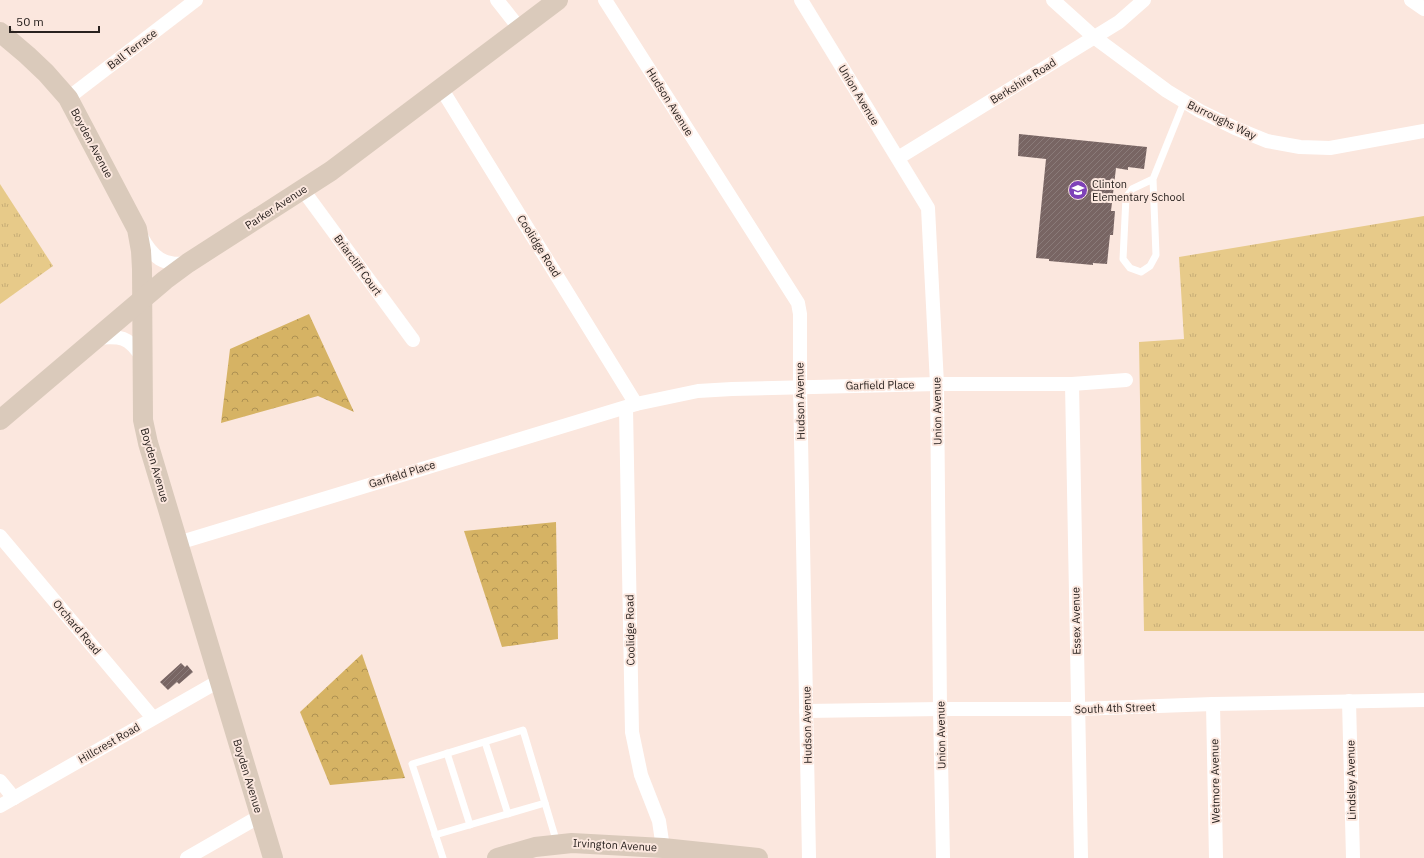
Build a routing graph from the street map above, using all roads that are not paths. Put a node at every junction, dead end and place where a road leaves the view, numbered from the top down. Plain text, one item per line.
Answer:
1 (196, 0) edge
2 (497, 0) edge
3 (558, 0) edge
4 (605, 0) edge
5 (801, 0) edge
6 (1053, 0) edge
7 (1144, 0) edge
8 (1411, 0) edge
9 (1424, 9) edge
10 (520, 29) junction
11 (0, 32) edge
12 (1094, 37) junction
13 (441, 88) junction
14 (68, 98) junction
15 (1184, 102) junction
16 (1424, 131) edge
17 (898, 158) junction
18 (1153, 179) junction
19 (303, 190) junction
20 (137, 229) junction
21 (188, 263) junction
22 (142, 300) junction
23 (96, 338) junction
24 (413, 340) dead end
25 (142, 357) junction
26 (1126, 380) dead end
27 (937, 384) junction
28 (1072, 384) junction
29 (800, 386) junction
30 (631, 406) junction
31 (0, 420) edge
32 (0, 536) edge
33 (178, 543) junction
34 (219, 681) junction
35 (1424, 700) edge
36 (1350, 701) junction
37 (1213, 704) junction
38 (940, 709) junction
39 (1078, 709) junction
40 (806, 711) junction
41 (153, 718) junction
42 (485, 742) junction
43 (447, 753) junction
44 (0, 781) edge
45 (14, 798) junction
46 (545, 803) junction
47 (0, 806) edge
48 (508, 814) junction
49 (260, 816) junction
50 (470, 825) junction
51 (435, 836) junction
52 (557, 844) junction
53 (663, 851) junction
54 (502, 857) edge
55 (187, 858) edge
56 (273, 858) edge
57 (443, 858) edge
58 (758, 858) edge
59 (809, 858) edge
60 (943, 858) edge
61 (1081, 858) edge
62 (1216, 858) edge
63 (1353, 858) edge

1 - 14 street, Ball Terrace
2 - 10 street
3 - 10 street, Parker Avenue
4 - 29 street, Hudson Avenue
5 - 17 street, Union Avenue
6 - 12 street, Burroughs Way
7 - 12 street, Berkshire Road
8 - 9 street
10 - 13 street, Parker Avenue
11 - 14 street, Boyden Avenue
12 - 15 street, Burroughs Way
12 - 17 street, Berkshire Road
13 - 19 street, Parker Avenue
13 - 30 street, Coolidge Road
14 - 20 street, Boyden Avenue
15 - 16 street, Burroughs Way
15 - 18 lane
17 - 27 street, Union Avenue
18 - 18 lane
19 - 21 street, Parker Avenue
19 - 24 street, Briarcliff Court
20 - 21 street
20 - 22 street, Boyden Avenue
21 - 22 street, Parker Avenue
22 - 23 street, Parker Avenue
22 - 25 street, Boyden Avenue
23 - 25 street
23 - 31 street, Parker Avenue
25 - 33 street, Boyden Avenue
26 - 28 street, Garfield Place
27 - 28 street, Garfield Place
27 - 29 street, Garfield Place
27 - 38 street, Union Avenue
28 - 39 street, Essex Avenue
29 - 30 street, Garfield Place
29 - 40 street, Hudson Avenue
30 - 33 street, Garfield Place
30 - 53 street, Coolidge Road
32 - 41 street, Orchard Road
33 - 34 street, Boyden Avenue
34 - 41 street, Hillcrest Road
34 - 49 street, Boyden Avenue
35 - 36 street, South 4th Street
36 - 37 street, South 4th Street
36 - 63 street, Lindsley Avenue
37 - 39 street, South 4th Street
37 - 62 street, Wetmore Avenue
38 - 39 street, South 4th Street
38 - 40 street, South 4th Street
38 - 60 street, Union Avenue
39 - 61 street, Essex Avenue
40 - 59 street, Hudson Avenue
41 - 45 street, Hillcrest Road
42 - 43 lane
42 - 46 lane
42 - 48 lane
43 - 50 lane
43 - 51 lane
44 - 45 street
45 - 47 street, Hillcrest Road
46 - 48 lane
46 - 52 lane
48 - 50 lane
49 - 55 street
49 - 56 street, Boyden Avenue
50 - 51 lane
51 - 57 lane
52 - 53 street, Irvington Avenue
52 - 54 street, Irvington Avenue
53 - 58 street, Irvington Avenue

